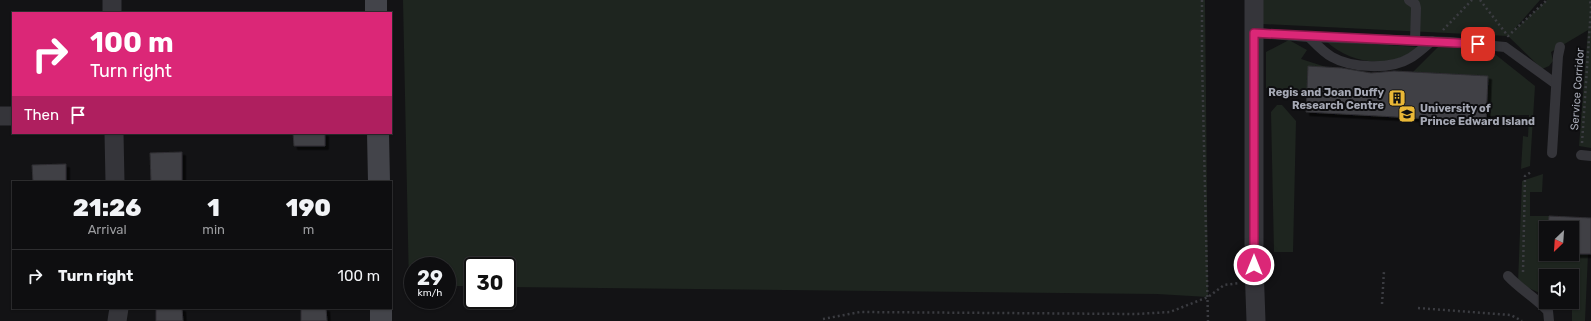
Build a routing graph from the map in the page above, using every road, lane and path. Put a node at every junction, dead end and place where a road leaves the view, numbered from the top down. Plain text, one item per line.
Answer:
1 (112, 0) edge
2 (376, 0) edge
3 (1202, 0) edge
4 (1254, 0) edge
5 (1409, 0) edge
6 (1480, 0) edge
7 (1546, 0) edge
8 (1590, 0) edge
9 (112, 12) edge
10 (376, 12) edge
11 (1254, 33) junction
12 (1309, 37) junction
13 (1415, 40) junction
14 (1432, 41) junction
15 (1560, 47) dead end
16 (1556, 84) junction
17 (0, 116) edge
18 (12, 116) edge
19 (114, 134) edge
20 (378, 134) edge
21 (1552, 153) dead end
22 (1586, 156) edge
23 (1531, 172) dead end
24 (115, 181) edge
25 (379, 181) edge
26 (1384, 271) dead end
27 (1508, 276) dead end
28 (1255, 280) junction
29 (1522, 290) junction
30 (1208, 297) junction
31 (1382, 304) dead end
32 (1418, 308) dead end
33 (119, 309) edge
34 (381, 309) edge
35 (823, 319) dead end
36 (117, 321) edge
37 (381, 321) edge
38 (1208, 321) edge
39 (1256, 321) edge
40 (1522, 321) edge
41 (1549, 321) edge

1 - 9 street
2 - 10 street
3 - 30 path
4 - 11 street
5 - 13 lane
6 - 7 path
8 - 22 path, Service Corridor
11 - 12 lane
11 - 28 street
12 - 13 lane
12 - 14 lane
13 - 14 lane
14 - 16 lane
15 - 16 lane
16 - 21 lane
17 - 18 street
19 - 24 street
20 - 25 street
23 - 29 path
26 - 31 path
27 - 29 lane
28 - 30 path
28 - 39 street
29 - 41 lane
30 - 35 path
30 - 38 path
32 - 40 path
33 - 36 street
34 - 37 street

